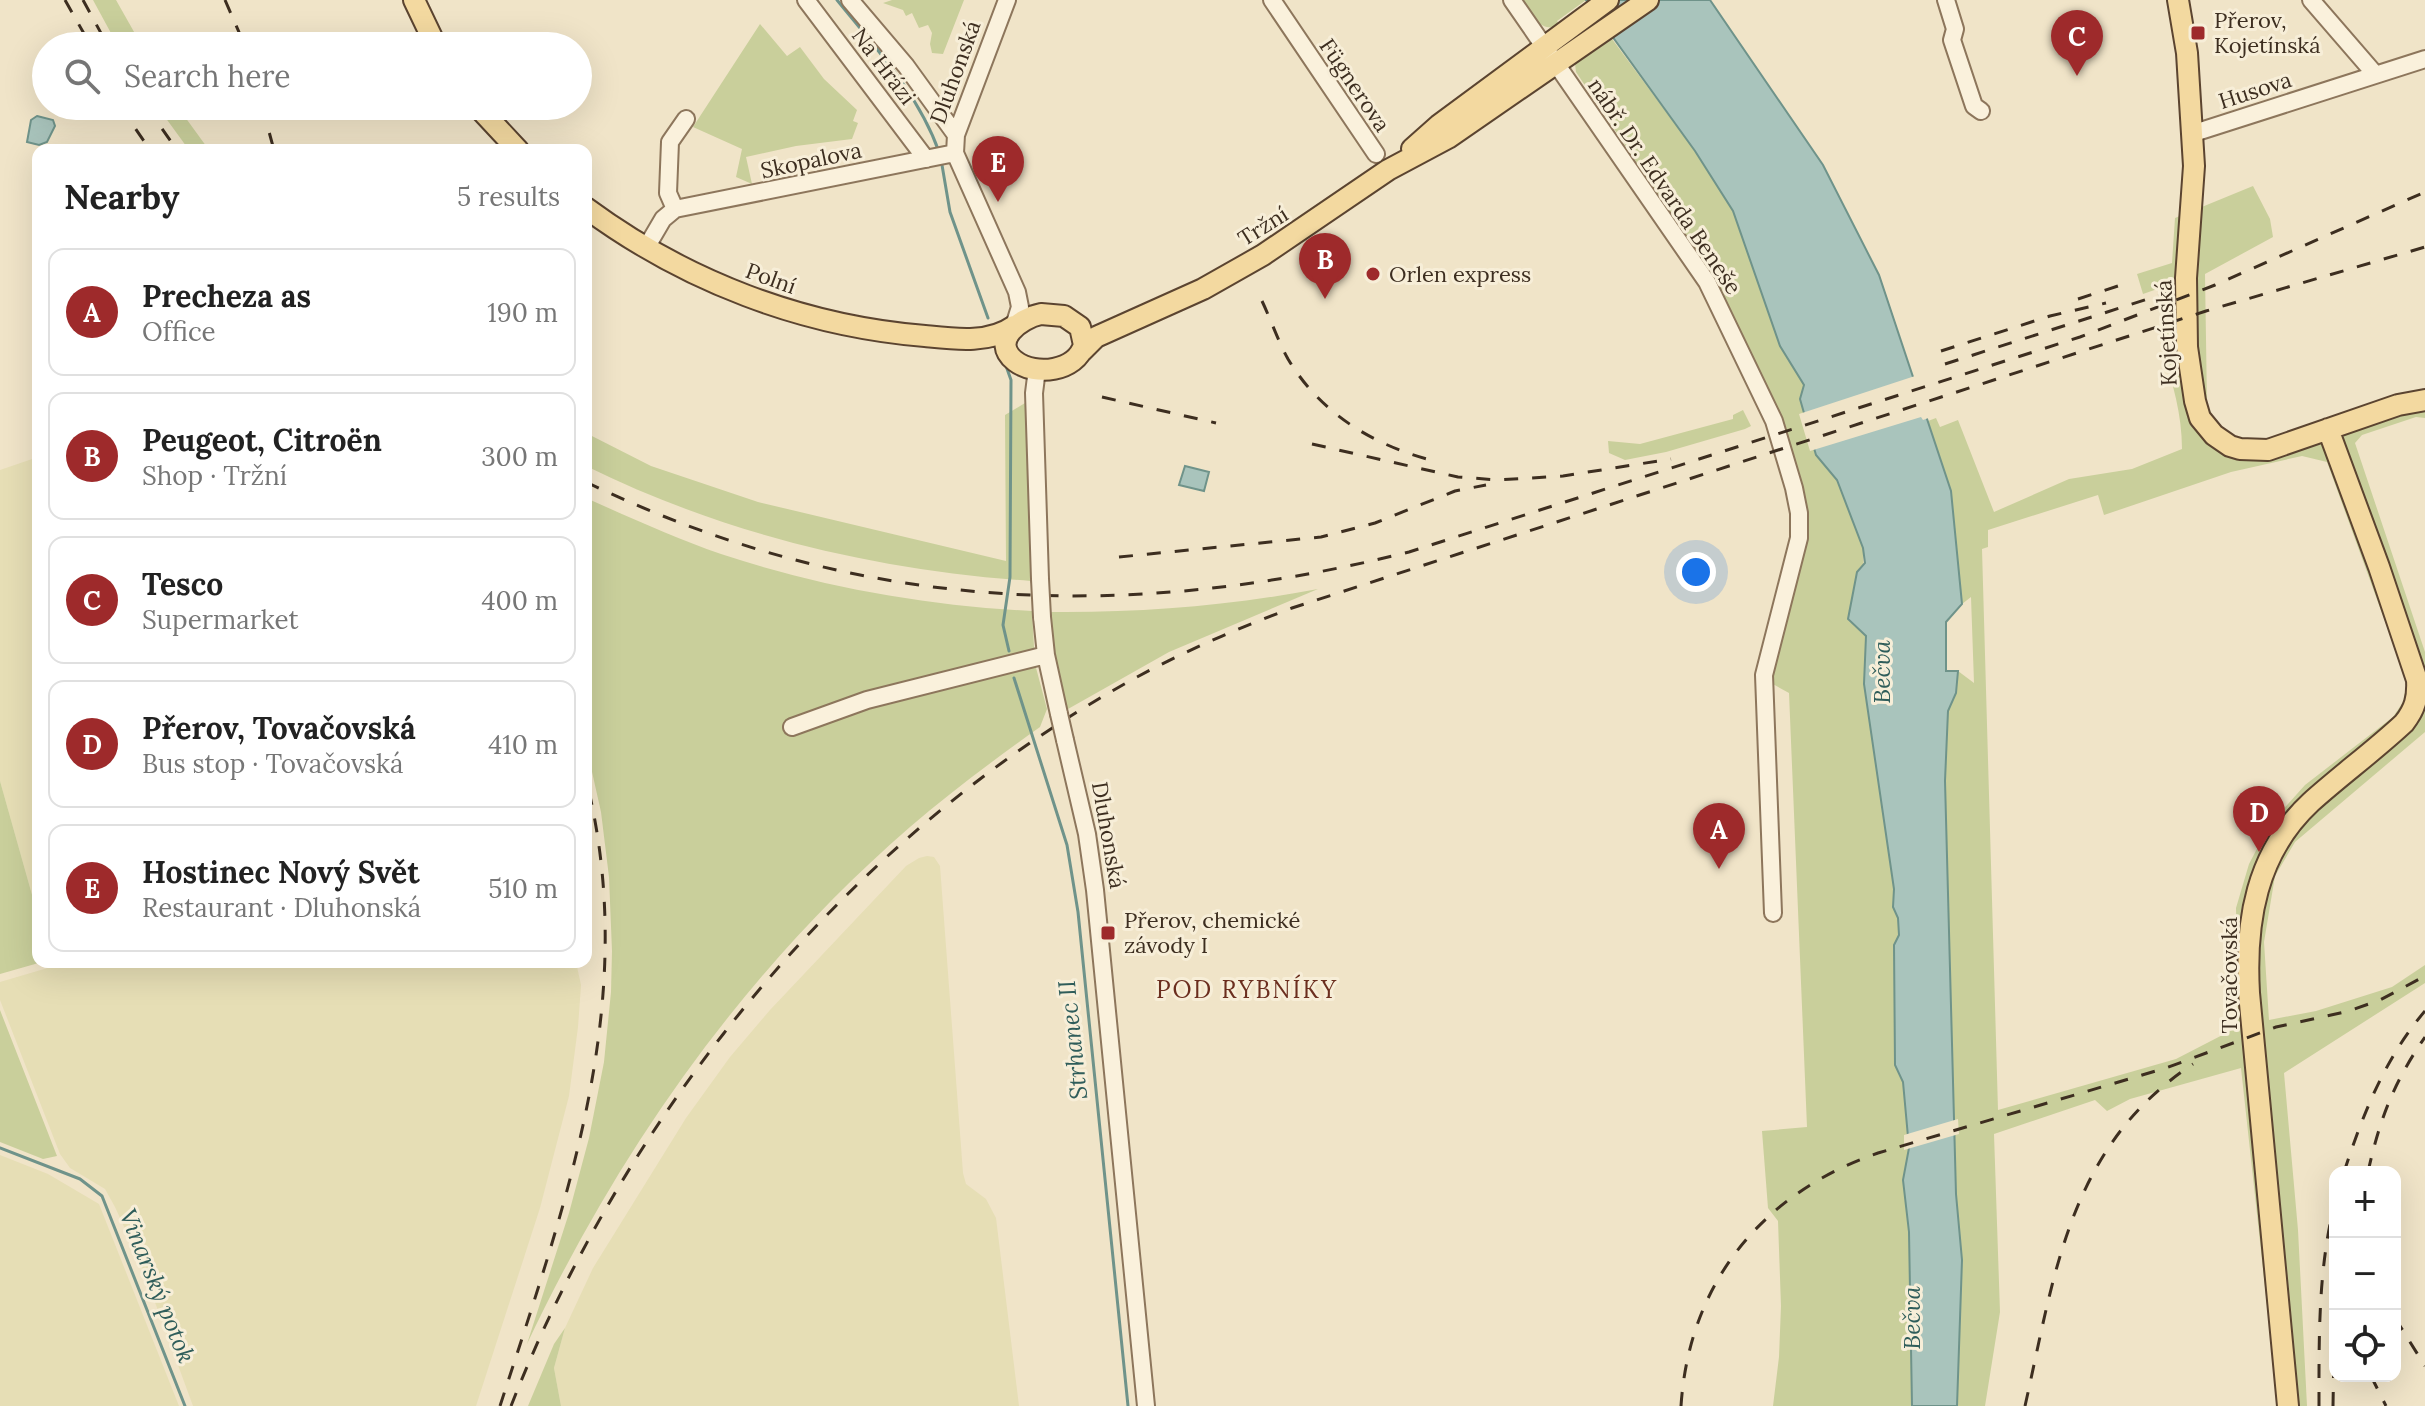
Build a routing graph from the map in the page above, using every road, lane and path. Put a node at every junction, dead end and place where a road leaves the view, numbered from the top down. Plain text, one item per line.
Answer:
1 (414, 0) edge
2 (806, 0) edge
3 (850, 0) edge
4 (1007, 0) edge
5 (1272, 0) edge
6 (1512, 0) edge
7 (1608, 0) edge
8 (1648, 0) edge
9 (1946, 0) edge
10 (2178, 0) edge
11 (2315, 1) edge
12 (429, 32) edge
13 (1551, 55) junction
14 (2425, 59) edge
15 (2375, 74) junction
16 (1981, 111) dead end
17 (686, 119) dead end
18 (490, 120) edge
19 (2191, 134) junction
20 (956, 135) junction
21 (512, 144) edge
22 (955, 153) junction
23 (926, 159) junction
24 (1382, 162) junction
25 (675, 209) junction
26 (592, 212) edge
27 (646, 248) junction
28 (1017, 292) junction
29 (1155, 310) junction
30 (1041, 314) junction
31 (1071, 319) junction
32 (1014, 326) junction
33 (958, 338) junction
34 (1082, 351) junction
35 (1011, 357) junction
36 (1037, 369) junction
37 (2425, 400) edge
38 (2328, 429) junction
39 (1046, 655) junction
40 (792, 727) dead end
41 (1773, 913) dead end
42 (1146, 1406) edge
43 (2288, 1406) edge

1 - 12 main road
2 - 23 street, Na Hrázi
3 - 20 street, Na Hrázi
4 - 20 street, Dluhonská
5 - 24 street, Fügnerova
6 - 13 street, nábř. Dr. Edvarda Beneše
7 - 13 main road, Tržní
8 - 13 main road, Tržní
9 - 16 street
10 - 19 main road, Kojetínská
11 - 15 street
13 - 24 main road, Tržní
13 - 41 street, nábř. Dr. Edvarda Beneše
14 - 15 street, Husova
15 - 19 street, Husova
17 - 25 street
18 - 21 main road
19 - 38 main road, Kojetínská
20 - 22 street, Dluhonská
22 - 23 street, Skopalova
22 - 28 street, Dluhonská
23 - 25 street, Skopalova
24 - 29 main road, Tržní
25 - 27 street
26 - 27 main road, Polní
27 - 33 main road, Polní
28 - 30 street, Dluhonská
28 - 32 street, Dluhonská
29 - 31 main road, Tržní
29 - 34 main road, Tržní
30 - 31 main road
30 - 32 main road
31 - 34 main road
32 - 33 main road, Polní
32 - 35 main road, Dluhonská
33 - 35 main road, Polní
34 - 36 main road
35 - 36 main road
36 - 39 street, Dluhonská, bridge
37 - 38 main road, Kojetínská
38 - 43 main road, Tovačovská
39 - 40 street
39 - 42 street, Dluhonská, bridge

